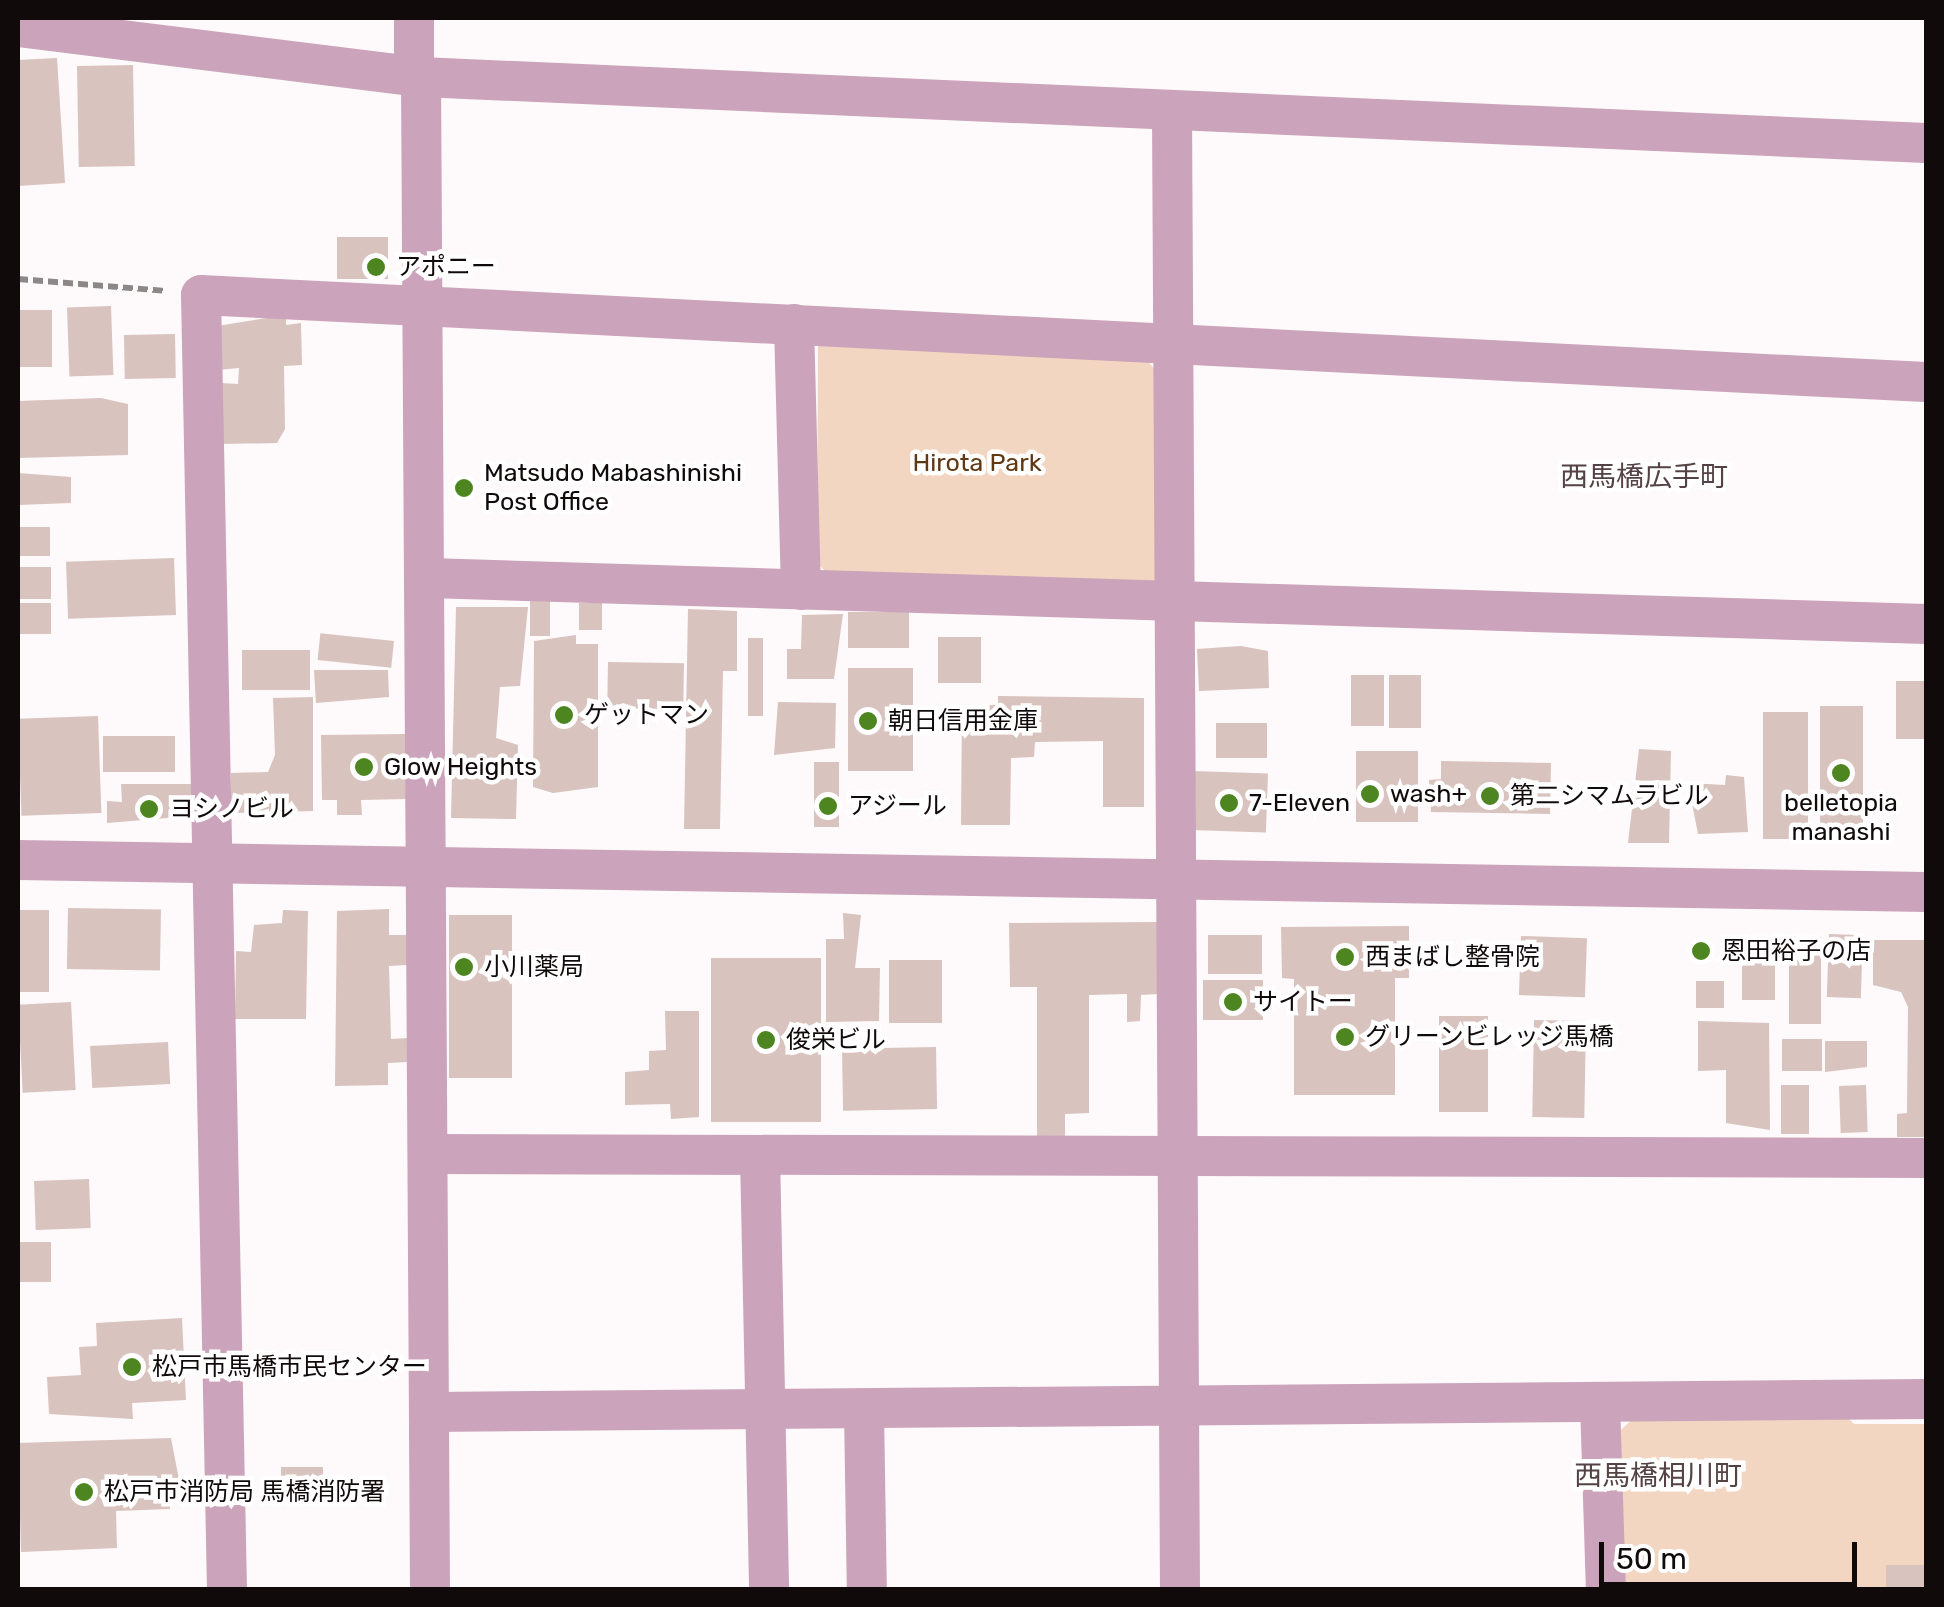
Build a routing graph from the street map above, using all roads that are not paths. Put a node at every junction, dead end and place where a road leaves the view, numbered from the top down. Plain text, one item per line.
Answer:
1 (414, 18) edge
2 (18, 27) edge
3 (417, 76) junction
4 (1172, 112) junction
5 (1926, 143) edge
6 (424, 304) junction
7 (794, 324) junction
8 (1175, 344) junction
9 (1926, 382) edge
10 (429, 578) junction
11 (801, 590) junction
12 (1176, 601) junction
13 (1926, 624) edge
14 (18, 860) edge
15 (208, 864) junction
16 (426, 868) junction
17 (1174, 878) junction
18 (1926, 892) edge
19 (429, 1154) junction
20 (760, 1155) junction
21 (1176, 1156) junction
22 (1926, 1158) edge
23 (1926, 1399) edge
24 (1600, 1402) junction
25 (1178, 1406) junction
26 (766, 1409) junction
27 (864, 1409) junction
28 (430, 1412) junction
29 (227, 1590) edge
30 (430, 1590) edge
31 (769, 1590) edge
32 (867, 1590) edge
33 (1180, 1590) edge
34 (1606, 1590) edge

1 - 3 street
2 - 3 street
3 - 4 street
3 - 6 street
4 - 5 street
4 - 8 street
6 - 7 street
6 - 10 street
6 - 15 street
7 - 8 street
7 - 11 street
8 - 9 street
8 - 12 street
10 - 11 street
10 - 16 street
11 - 12 street
12 - 13 street
12 - 17 street
14 - 15 street
15 - 16 street
15 - 29 street
16 - 17 street
16 - 19 street
17 - 18 street
17 - 21 street
19 - 20 street
19 - 28 street
20 - 21 street
20 - 26 street
21 - 22 street
21 - 25 street
23 - 24 street
24 - 25 street
24 - 34 street
25 - 27 street
25 - 33 street
26 - 27 street
26 - 28 street
26 - 31 street
27 - 32 street
28 - 30 street

